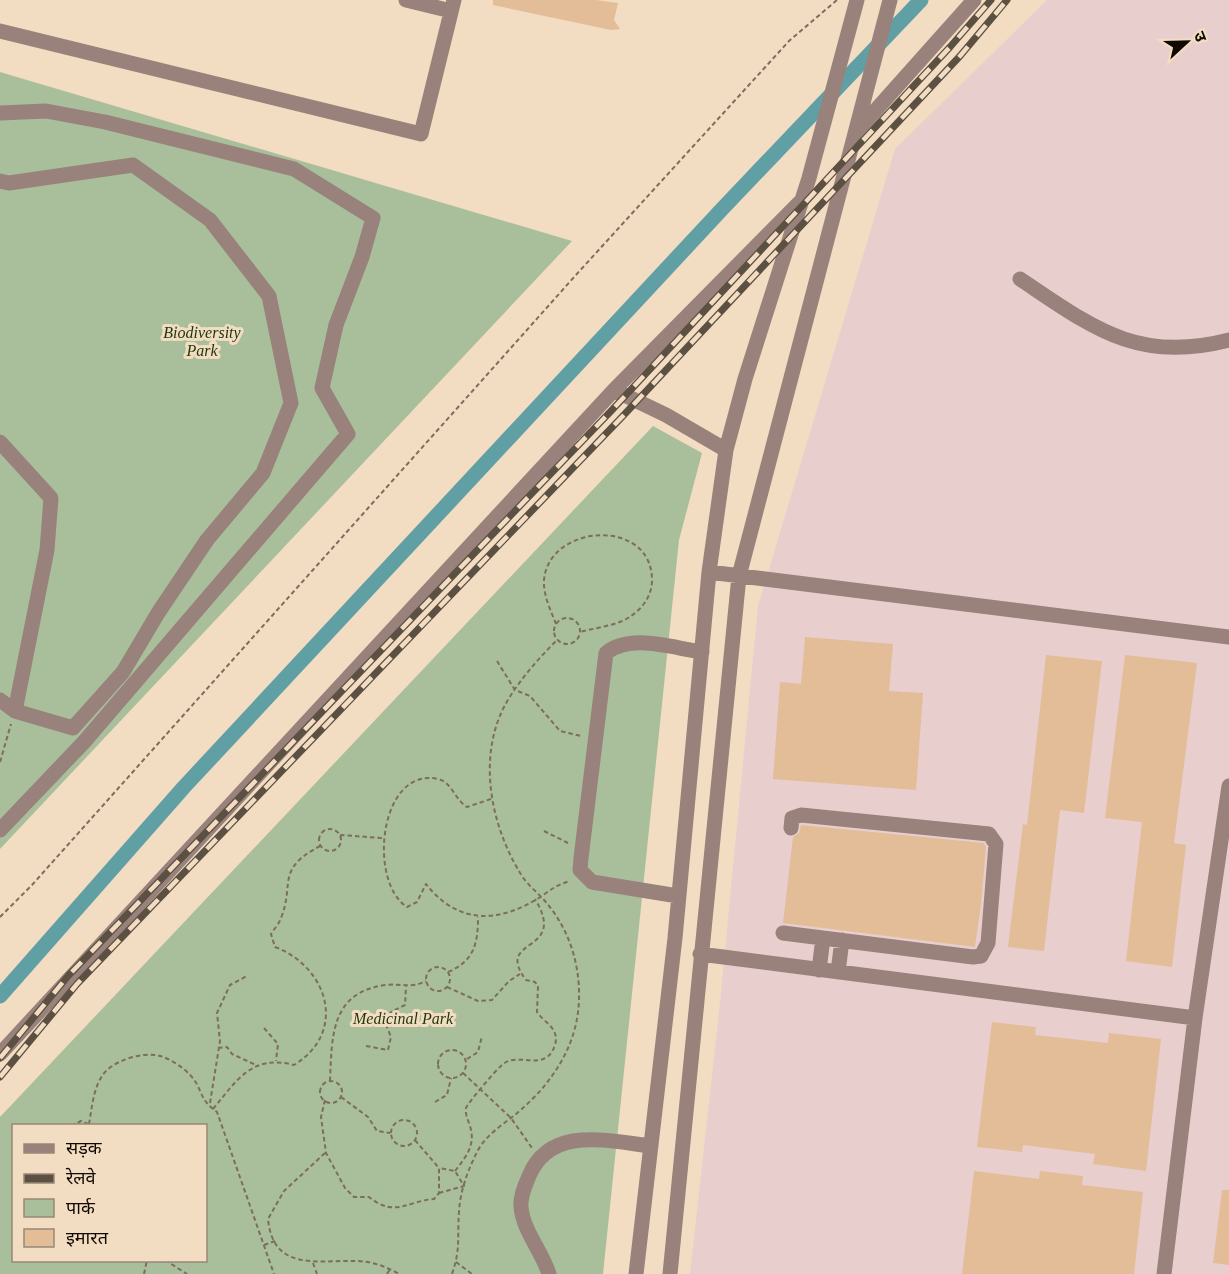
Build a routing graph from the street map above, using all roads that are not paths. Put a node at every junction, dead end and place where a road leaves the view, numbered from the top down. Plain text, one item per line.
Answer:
1 (406, 0) edge
2 (857, 0) edge
3 (890, 0) edge
4 (974, 0) edge
5 (453, 6) edge
6 (0, 31) edge
7 (0, 113) edge
8 (857, 126) junction
9 (0, 181) edge
10 (801, 200) junction
11 (1020, 279) dead end
12 (1229, 340) edge
13 (614, 390) junction
14 (0, 442) edge
15 (726, 450) junction
16 (710, 572) junction
17 (739, 576) junction
18 (1229, 637) edge
19 (702, 652) junction
20 (0, 700) edge
21 (15, 711) junction
22 (1229, 786) edge
23 (791, 828) dead end
24 (0, 830) edge
25 (678, 896) junction
26 (783, 933) dead end
27 (823, 938) junction
28 (842, 940) junction
29 (700, 954) junction
30 (819, 970) junction
31 (838, 972) junction
32 (1195, 1018) junction
33 (0, 1054) edge
34 (651, 1146) junction
35 (549, 1274) edge
36 (636, 1274) edge
37 (670, 1274) edge
38 (1164, 1274) edge

1 - 5 street
2 - 10 street
3 - 8 street
4 - 8 street
5 - 6 street
7 - 24 street
8 - 17 street
9 - 21 street
10 - 13 street
10 - 15 street
11 - 12 street
13 - 15 street
13 - 33 street
14 - 21 street
15 - 16 street
16 - 17 street
16 - 19 street
17 - 18 street
17 - 29 street
19 - 25 street
19 - 25 street
20 - 21 street
22 - 32 street
23 - 28 street
25 - 34 street
26 - 27 street
27 - 28 street
27 - 30 street
28 - 31 street
29 - 30 street
29 - 37 street
30 - 31 street
31 - 32 street
32 - 38 street
34 - 35 street
34 - 36 street

